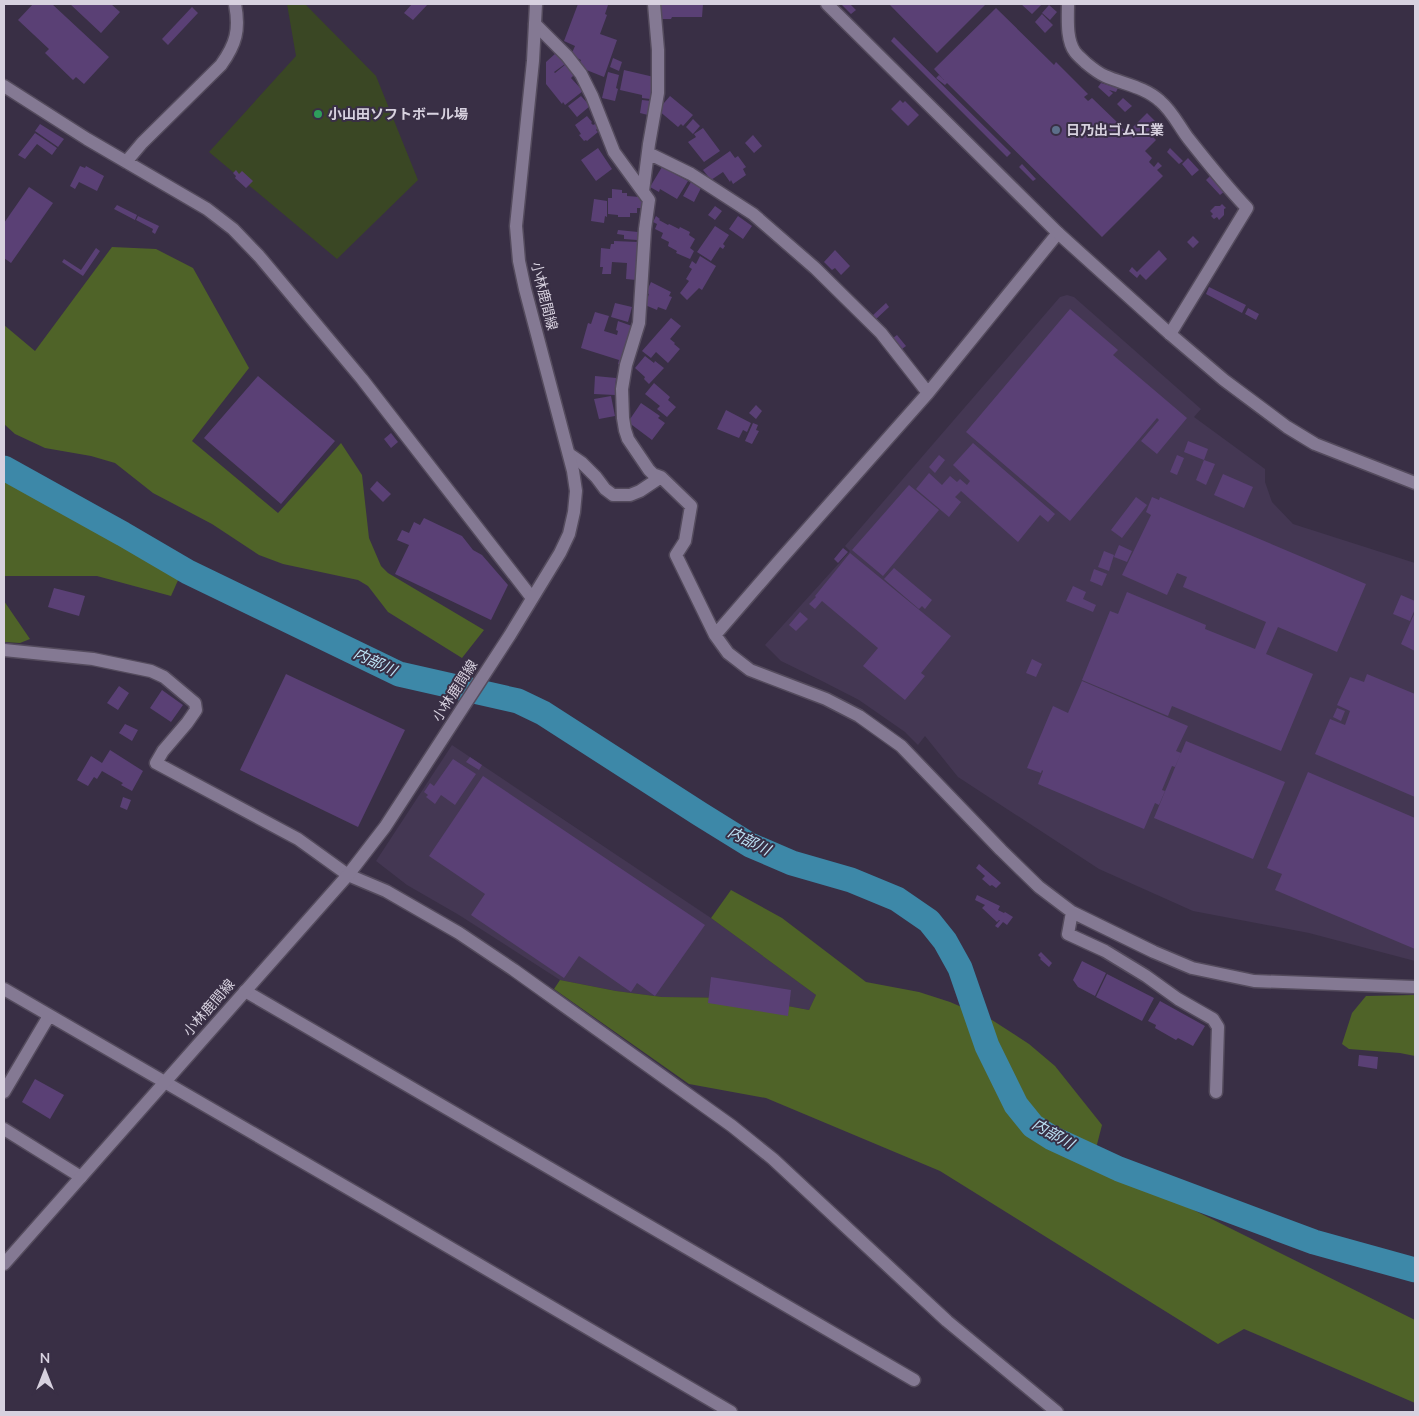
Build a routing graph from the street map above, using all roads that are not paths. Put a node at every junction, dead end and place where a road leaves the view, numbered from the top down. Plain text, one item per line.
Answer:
1 (235, 4) edge
2 (536, 4) edge
3 (654, 4) edge
4 (828, 4) edge
5 (1068, 4) edge
6 (535, 24) junction
7 (4, 86) edge
8 (648, 153) junction
9 (126, 162) junction
10 (643, 191) junction
11 (1058, 233) junction
12 (1170, 334) junction
13 (928, 393) junction
14 (569, 454) junction
15 (661, 477) junction
16 (1415, 482) edge
17 (532, 598) junction
18 (715, 635) junction
19 (4, 650) edge
20 (348, 875) junction
21 (1072, 912) junction
22 (1415, 987) edge
23 (4, 989) edge
24 (245, 990) junction
25 (49, 1016) junction
26 (164, 1082) junction
27 (4, 1092) edge
28 (1216, 1092) dead end
29 (4, 1129) edge
30 (81, 1177) junction
31 (4, 1264) edge
32 (914, 1380) dead end
33 (731, 1412) edge
34 (1057, 1412) edge

1 - 9 street
2 - 6 street, 小林鹿間線
3 - 8 street
4 - 11 street
5 - 12 street
6 - 10 street
6 - 14 street, 小林鹿間線
7 - 9 street
8 - 10 street
8 - 13 street
9 - 17 street
10 - 15 street
11 - 12 street
11 - 13 street
12 - 16 street
13 - 18 street
14 - 15 street
14 - 17 street, 小林鹿間線
15 - 18 street
17 - 20 street, 小林鹿間線
18 - 21 street
19 - 20 street
20 - 24 street, 小林鹿間線
20 - 34 street
21 - 22 street
21 - 28 street
23 - 25 street
24 - 26 street, 小林鹿間線
24 - 32 street
25 - 26 street
25 - 27 street
26 - 30 street, 小林鹿間線
26 - 33 street
29 - 30 street
30 - 31 street, 小林鹿間線

